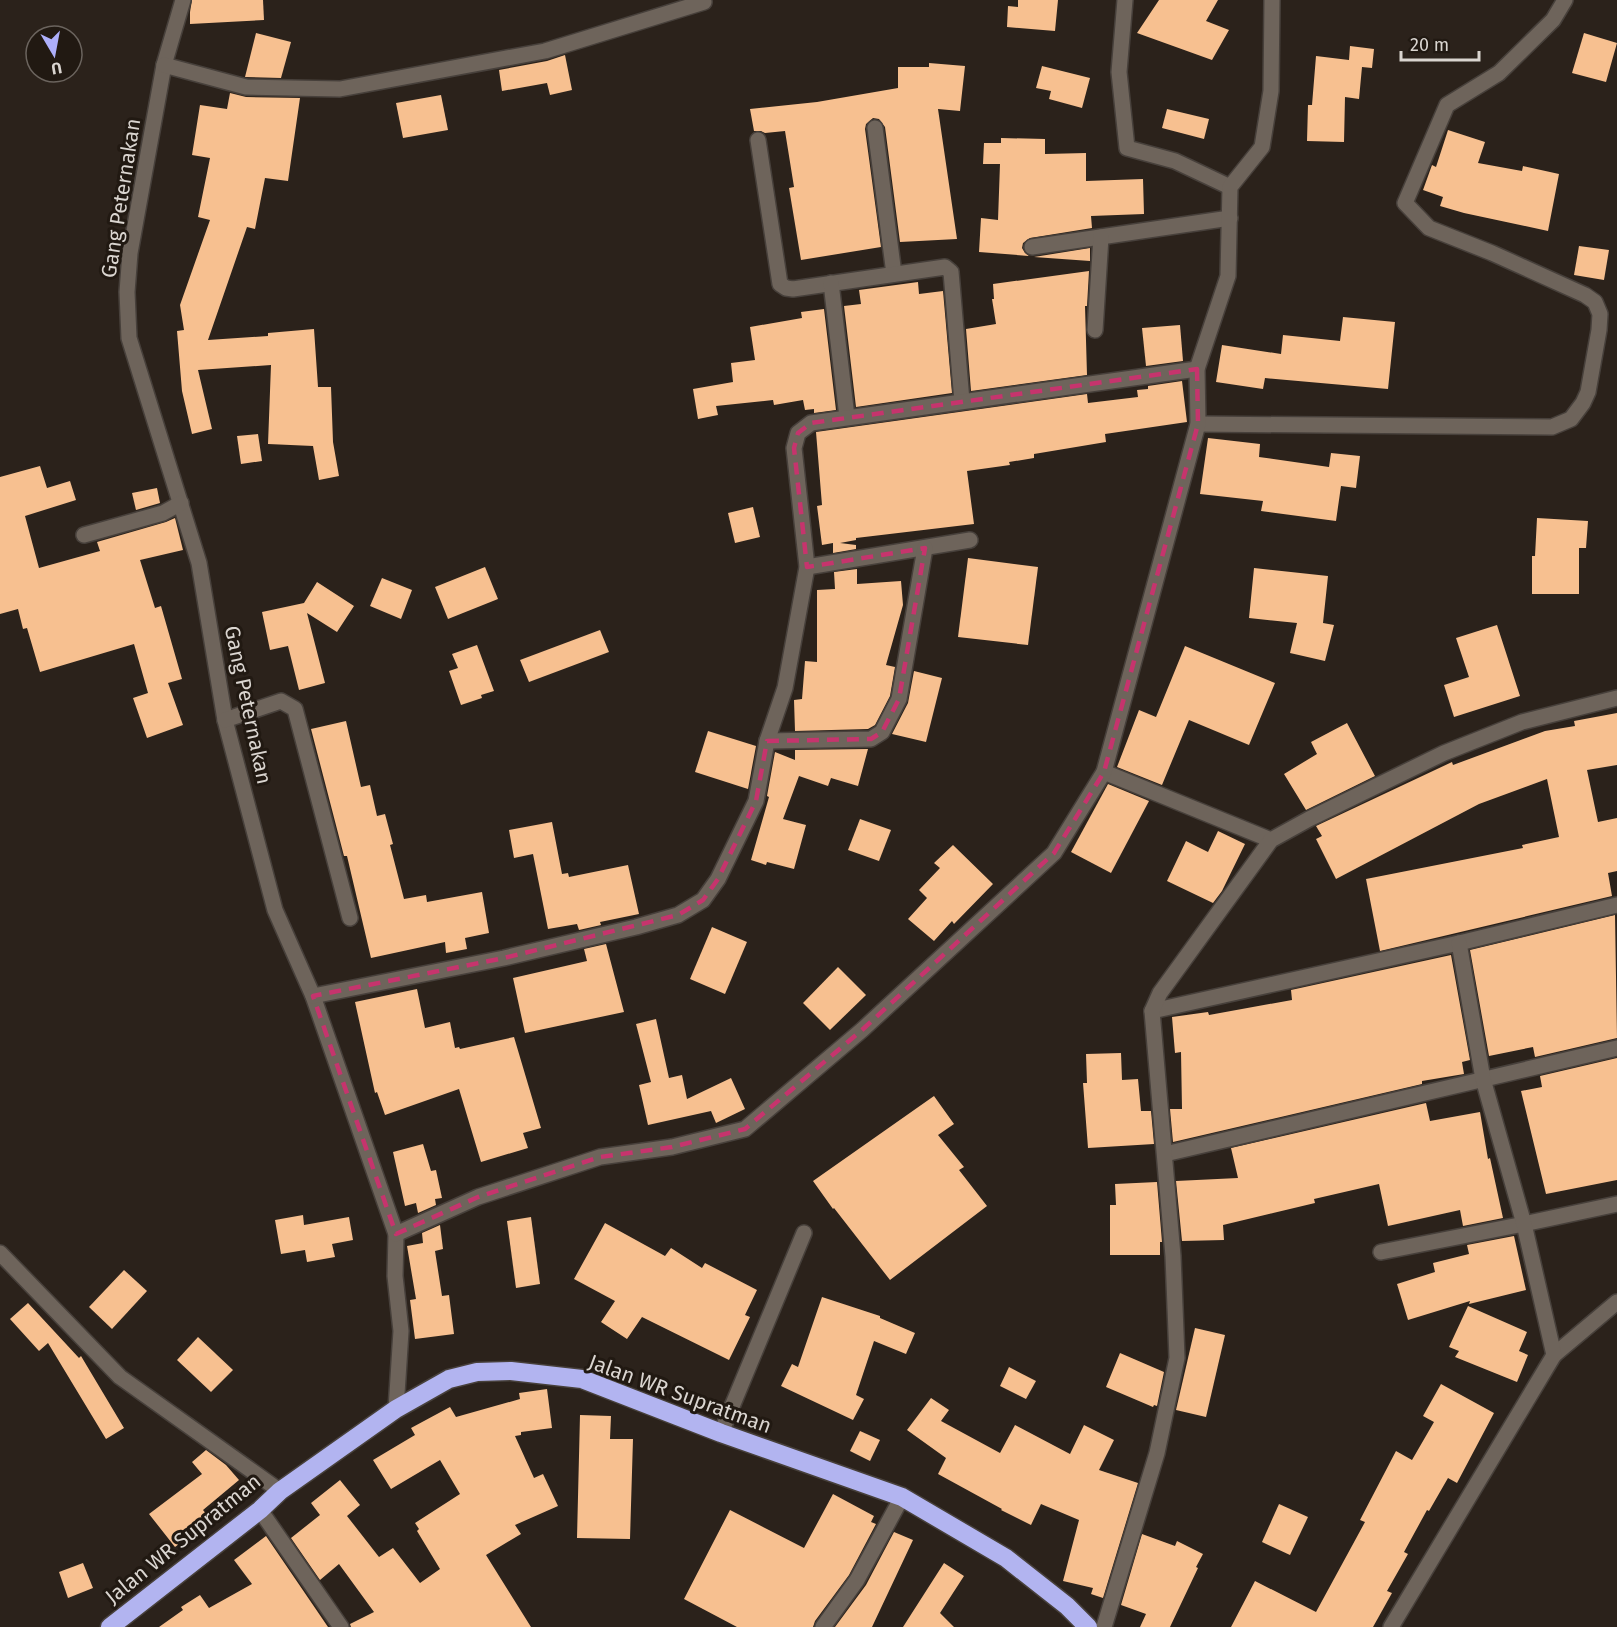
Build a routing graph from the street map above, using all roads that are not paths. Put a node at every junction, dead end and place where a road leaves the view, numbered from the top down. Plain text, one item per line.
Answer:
1 (183, 0) edge
2 (1125, 0) edge
3 (1272, 0) edge
4 (1565, 0) edge
5 (704, 2) dead end
6 (164, 65) junction
7 (875, 128) dead end
8 (758, 140) dead end
9 (1230, 187) junction
10 (1230, 218) junction
11 (1101, 237) junction
12 (1032, 247) dead end
13 (894, 274) junction
14 (831, 283) junction
15 (1095, 330) dead end
16 (1197, 369) junction
17 (962, 401) junction
18 (847, 417) junction
19 (1198, 424) junction
20 (181, 502) junction
21 (84, 535) dead end
22 (970, 540) dead end
23 (926, 548) junction
24 (807, 567) junction
25 (1617, 698) edge
26 (225, 720) junction
27 (767, 741) junction
28 (1104, 772) junction
29 (1271, 840) junction
30 (1617, 905) edge
31 (350, 918) dead end
32 (1459, 944) junction
33 (313, 996) junction
34 (1152, 1011) junction
35 (1617, 1048) edge
36 (1483, 1079) junction
37 (1165, 1154) junction
38 (1617, 1203) edge
39 (1524, 1224) junction
40 (804, 1233) dead end
41 (396, 1234) junction
42 (1381, 1252) dead end
43 (0, 1253) edge
44 (1617, 1302) edge
45 (1554, 1355) junction
46 (396, 1409) junction
47 (721, 1432) junction
48 (280, 1491) junction
49 (902, 1497) junction
50 (260, 1510) junction
51 (110, 1627) edge
52 (341, 1627) edge
53 (823, 1627) edge
54 (1088, 1627) edge
55 (1104, 1627) edge
56 (1391, 1627) edge

1 - 6 street, Gang Peternakan
2 - 9 street
3 - 9 street
4 - 19 street
5 - 6 street
6 - 20 street, Gang Peternakan
7 - 13 street
8 - 14 street
9 - 10 street
10 - 11 street
10 - 16 street
11 - 12 street
11 - 15 street
13 - 14 street
13 - 17 street
14 - 18 street
16 - 17 street
16 - 19 street
17 - 18 street
18 - 24 street
19 - 28 street
20 - 21 street
20 - 26 street, Gang Peternakan
22 - 23 street
23 - 24 street
23 - 27 street
24 - 27 street
25 - 29 street
26 - 31 street
26 - 33 street, Gang Peternakan
27 - 33 street
28 - 29 street
28 - 41 street
29 - 34 street
30 - 32 street
32 - 34 street
32 - 36 street
33 - 41 street, Gang Peternakan
34 - 37 street
35 - 36 street
36 - 37 street
36 - 39 street
37 - 55 street
38 - 39 street
39 - 42 street
39 - 45 street
40 - 47 street
41 - 46 street, Gang Peternakan
43 - 48 street
44 - 45 street
45 - 56 street
46 - 47 highway, Jalan WR Supratman
46 - 48 highway, Jalan WR Supratman
47 - 49 highway, Jalan WR Supratman
48 - 50 highway, Jalan WR Supratman
49 - 53 street
49 - 54 highway, Jalan WR Supratman
50 - 51 highway, Jalan WR Supratman
50 - 52 street

